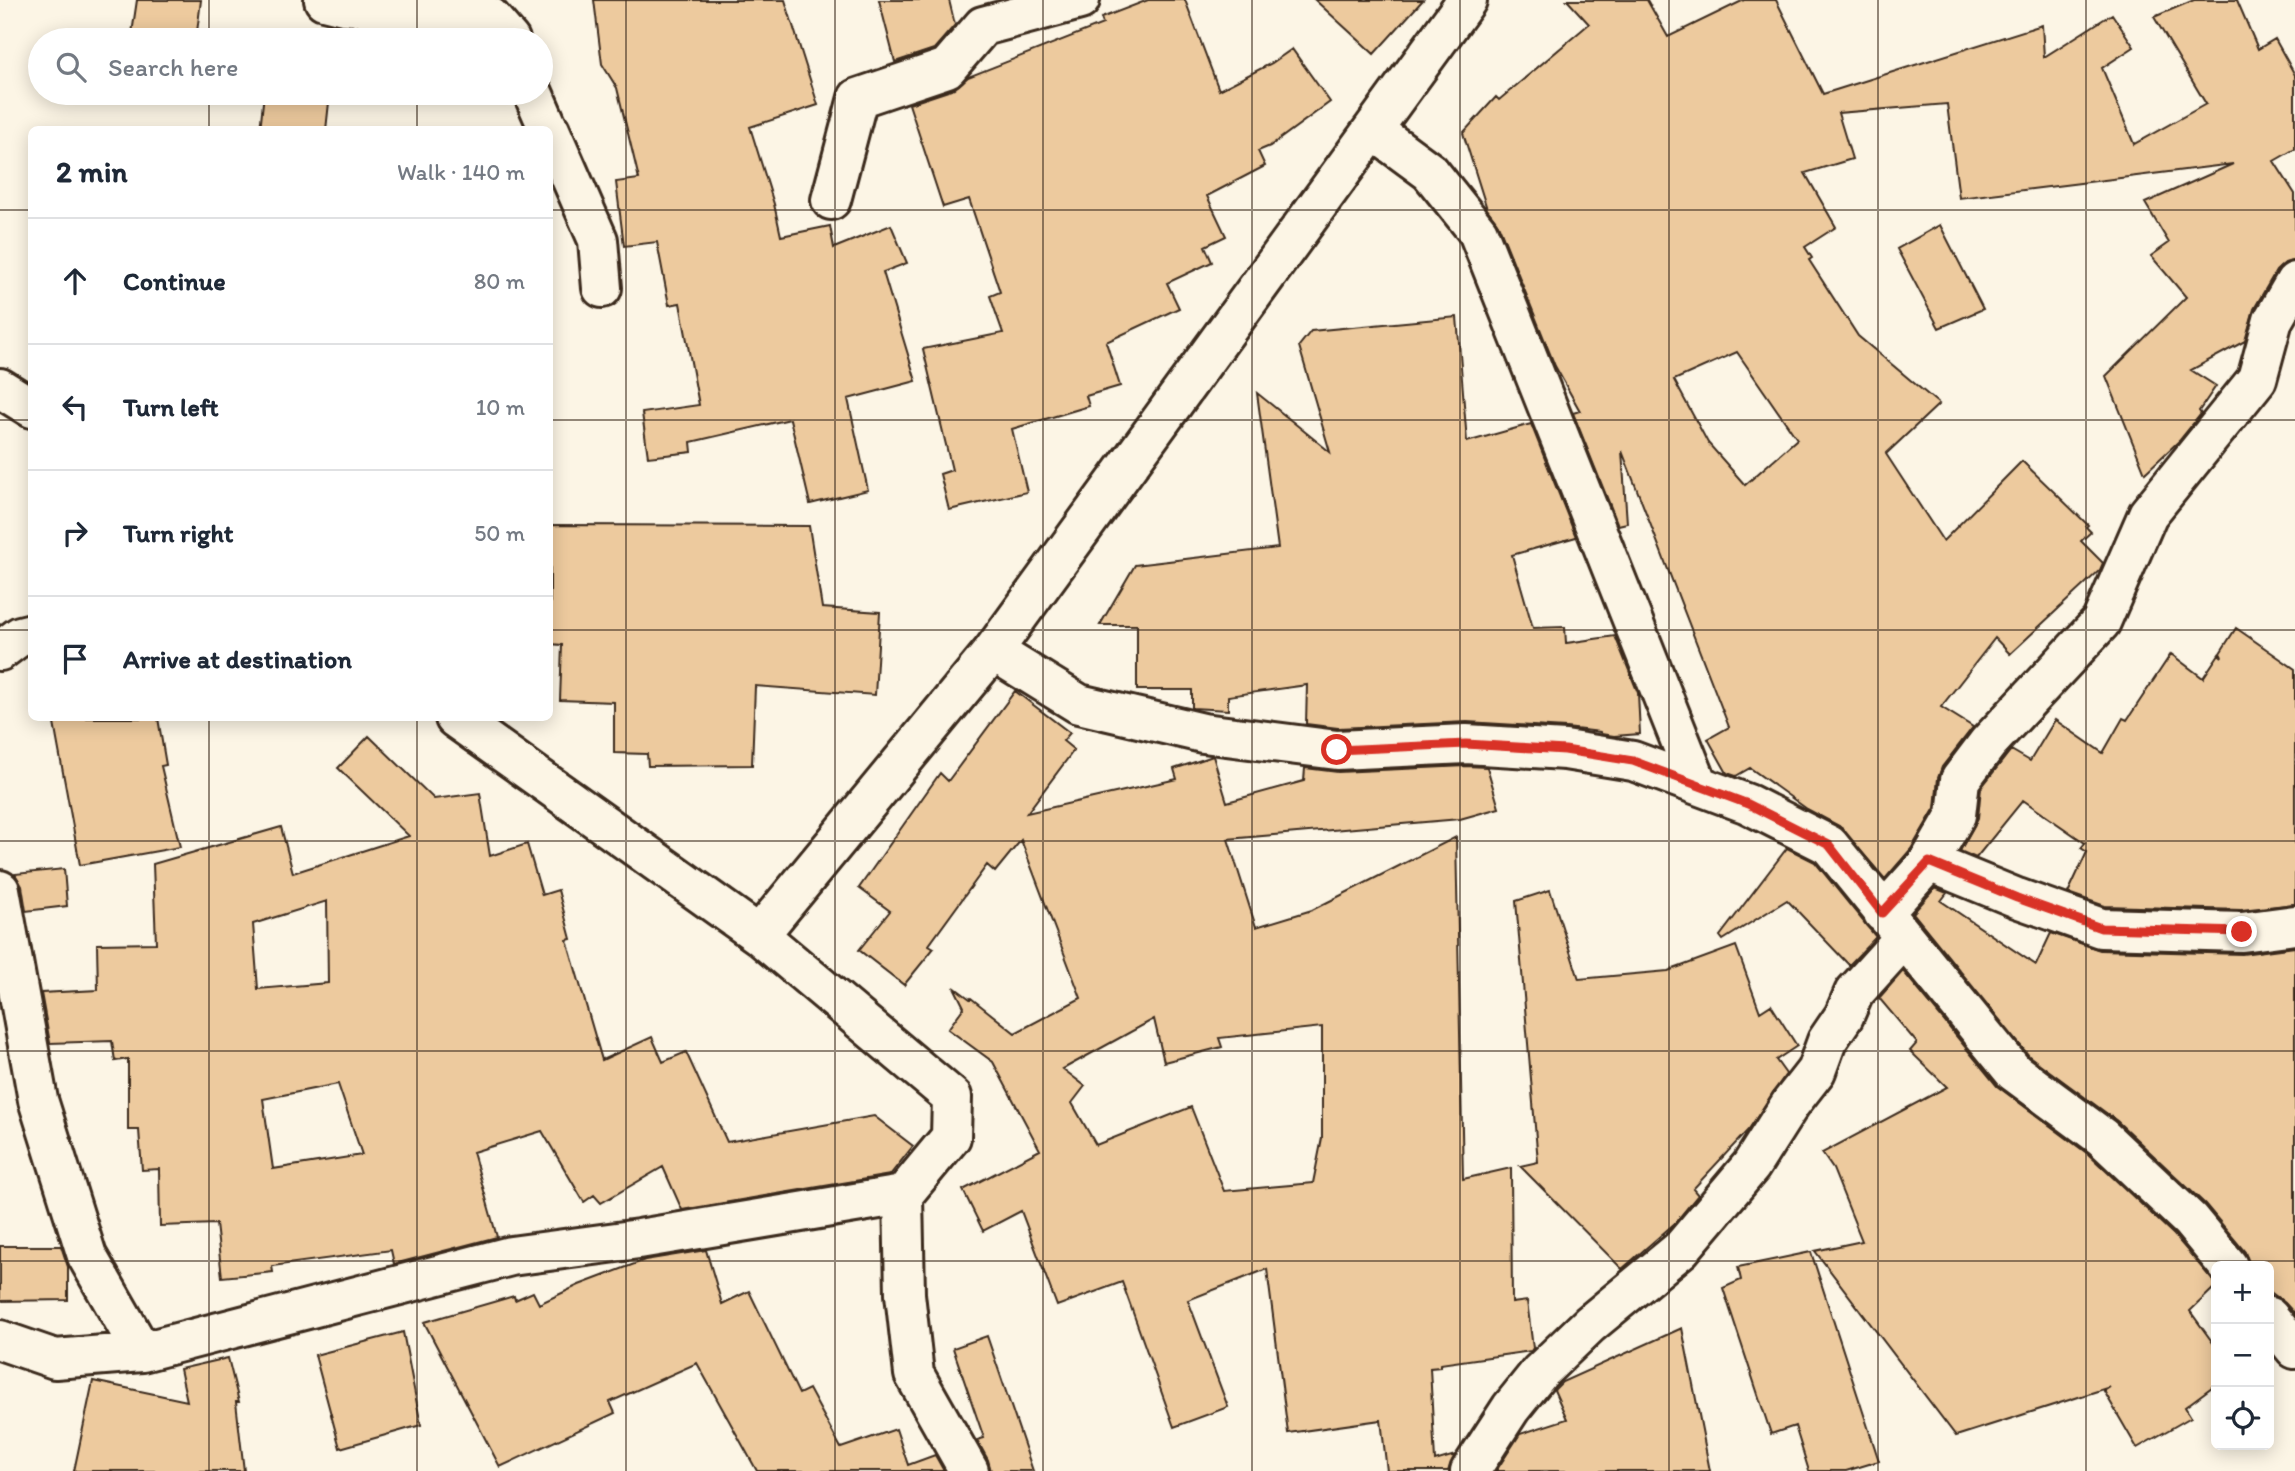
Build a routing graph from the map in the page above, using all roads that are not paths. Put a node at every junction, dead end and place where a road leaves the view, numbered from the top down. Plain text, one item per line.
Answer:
1 (324, 0) edge
2 (1080, 0) edge
3 (1467, 0) edge
4 (500, 28) edge
5 (539, 105) edge
6 (548, 126) edge
7 (1373, 130) junction
8 (553, 137) edge
9 (831, 200) dead end
10 (2295, 282) edge
11 (602, 288) dead end
12 (0, 388) edge
13 (28, 406) edge
14 (28, 634) edge
15 (0, 651) edge
16 (993, 651) junction
17 (459, 721) edge
18 (1698, 785) junction
19 (1929, 862) junction
20 (0, 890) edge
21 (2295, 925) edge
22 (1893, 926) junction
23 (758, 935) junction
24 (903, 1195) junction
25 (2224, 1261) edge
26 (2274, 1323) edge
27 (0, 1340) edge
28 (2295, 1349) edge
29 (142, 1352) junction
30 (969, 1471) edge
31 (1470, 1471) edge

1 - 4 street
2 - 9 street
3 - 7 street
5 - 6 street
7 - 16 street
7 - 18 street
8 - 11 street
10 - 19 street
12 - 13 street
14 - 15 street
16 - 18 street
16 - 23 street
17 - 23 street
18 - 22 street
19 - 21 street
19 - 22 street
20 - 29 street
22 - 25 street
22 - 31 street
23 - 24 street
24 - 29 street
24 - 30 street
26 - 28 street
27 - 29 street

